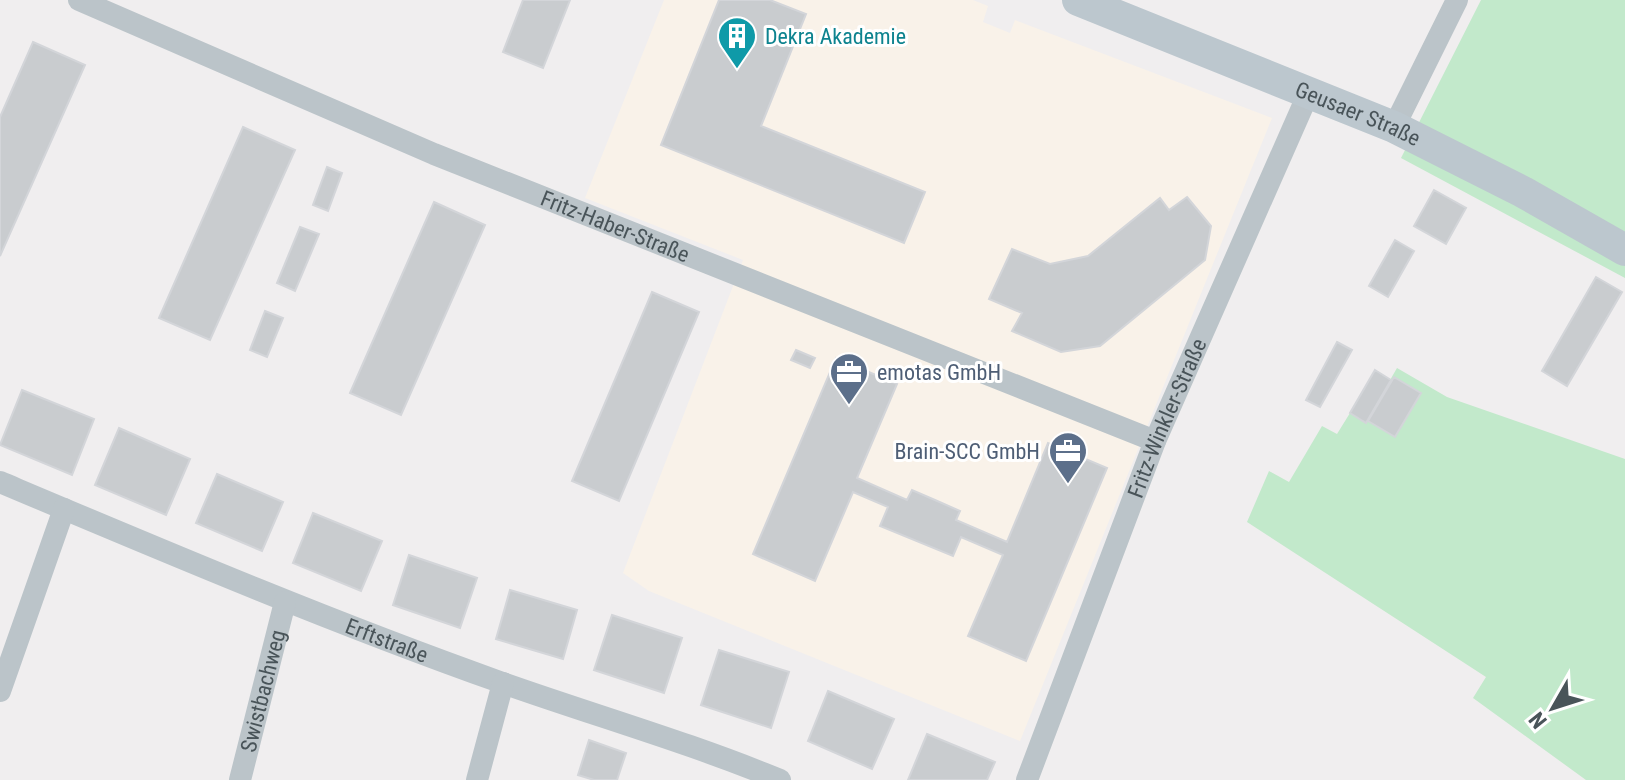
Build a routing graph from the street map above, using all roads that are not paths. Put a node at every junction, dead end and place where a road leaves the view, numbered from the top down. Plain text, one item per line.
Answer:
1 (79, 0) edge
2 (1078, 0) edge
3 (1457, 0) edge
4 (1309, 92) junction
5 (1394, 127) junction
6 (1625, 250) edge
7 (1155, 441) junction
8 (0, 482) edge
9 (64, 509) junction
10 (285, 602) junction
11 (503, 683) junction
12 (0, 691) edge
13 (744, 773) edge
14 (240, 780) edge
15 (477, 780) edge
16 (780, 780) edge
17 (1027, 780) edge

1 - 7 street, Fritz-Haber-Straße
2 - 4 street, Geusaer Straße
3 - 5 street
4 - 5 street, Geusaer Straße
4 - 7 street, Fritz-Winkler-Straße
5 - 6 street, Geusaer Straße
7 - 17 street, Fritz-Winkler-Straße
8 - 9 street, Erftstraße
9 - 10 street, Erftstraße
9 - 12 street
10 - 11 street, Erftstraße
10 - 14 street, Swistbachweg
11 - 13 street, Erftstraße
11 - 15 street
13 - 16 street, Erftstraße

